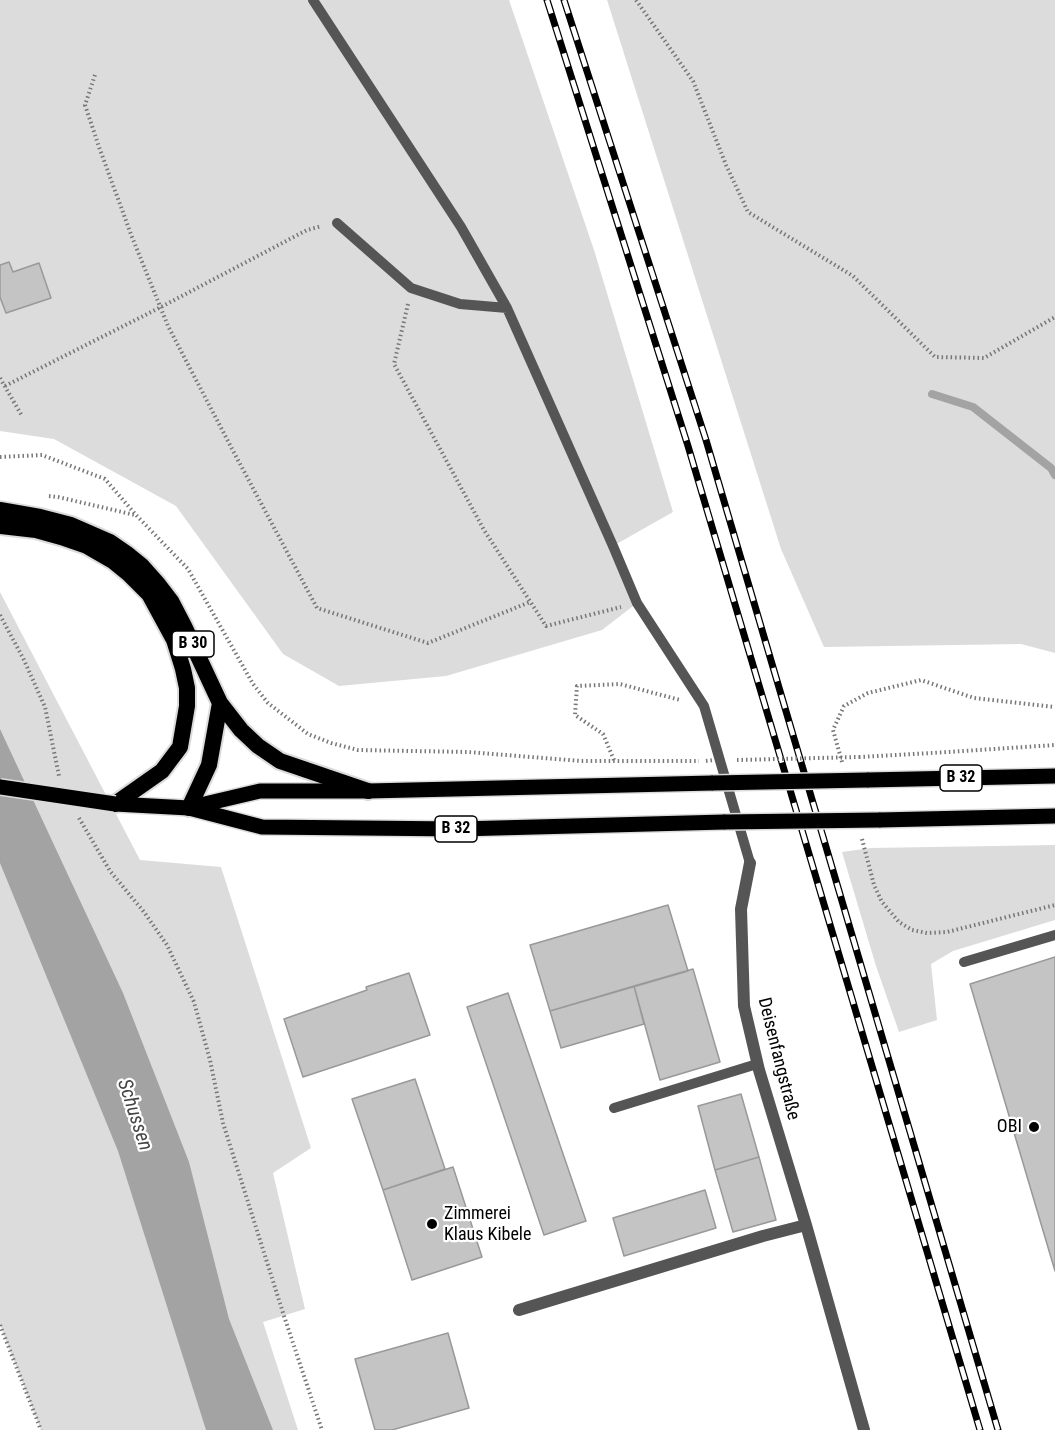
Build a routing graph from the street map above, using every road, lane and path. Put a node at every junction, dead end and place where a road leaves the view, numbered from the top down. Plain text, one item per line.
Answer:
1 (313, 0) edge
2 (636, 0) edge
3 (94, 75) dead end
4 (337, 223) joint
5 (411, 288) junction
6 (161, 308) junction
7 (507, 308) junction
8 (1055, 317) edge
9 (0, 378) edge
10 (4, 386) junction
11 (22, 416) dead end
12 (0, 457) edge
13 (58, 497) dead end
14 (136, 515) junction
15 (3, 516) edge
16 (530, 602) junction
17 (637, 603) junction
18 (0, 615) edge
19 (220, 703) junction
20 (704, 706) junction
21 (1055, 745) edge
22 (614, 760) junction
23 (717, 760) dead end
24 (729, 760) dead end
25 (1055, 776) edge
26 (59, 777) dead end
27 (0, 787) edge
28 (368, 791) junction
29 (115, 804) junction
30 (74, 808) dead end
31 (189, 808) junction
32 (1055, 816) edge
33 (750, 863) joint
34 (1055, 935) edge
35 (964, 962) dead end
36 (758, 1064) junction
37 (614, 1108) dead end
38 (806, 1225) junction
39 (519, 1310) dead end
40 (0, 1325) edge
41 (41, 1430) edge
42 (322, 1430) edge
43 (864, 1430) edge

1 - 7 lane
2 - 8 path
3 - 6 path
4 - 5 lane
4 - 6 path
5 - 7 lane
5 - 16 path
6 - 10 path
6 - 16 path
7 - 17 lane
9 - 10 path
10 - 11 path
12 - 14 path
13 - 14 path
14 - 22 path
15 - 19 highway, B 30
15 - 29 highway
16 - 17 path
17 - 20 lane
18 - 26 path
19 - 28 highway, B 30
19 - 31 highway
20 - 22 path
20 - 33 lane
21 - 24 path, bridge
22 - 23 path, bridge
25 - 28 main road, B 32, bridge
27 - 29 main road, B 32, bridge
28 - 31 main road, B 32
29 - 31 main road, B 32
30 - 42 path
31 - 32 main road, B 32, bridge
33 - 36 street, Deisenfangstraße
34 - 35 lane
36 - 37 lane
36 - 38 street, Deisenfangstraße
38 - 39 street
38 - 43 street, Deisenfangstraße
40 - 41 path

